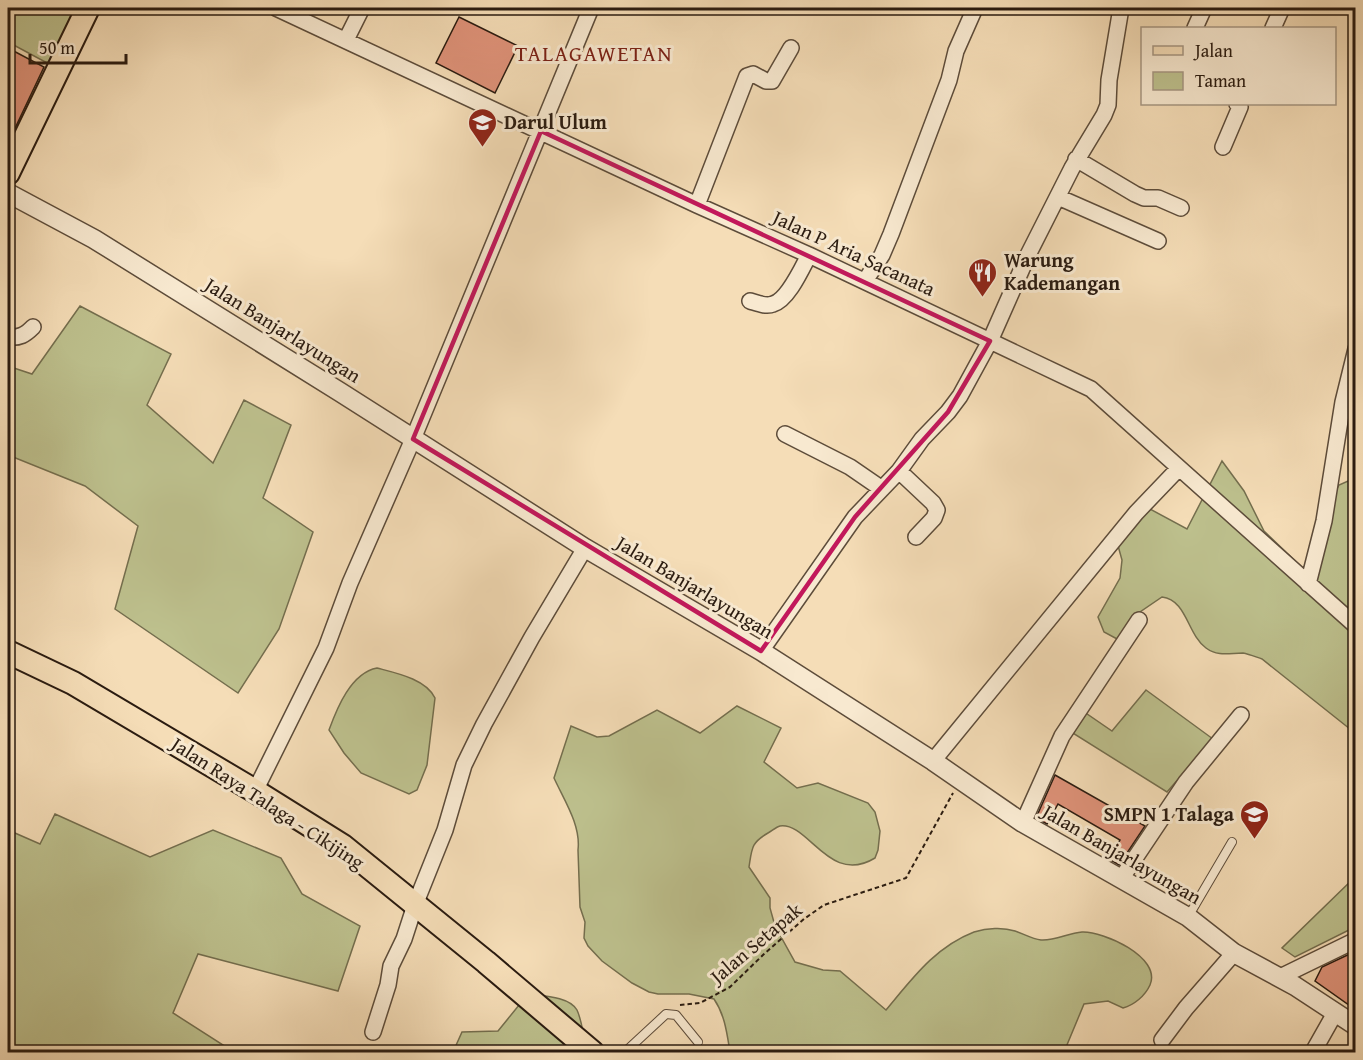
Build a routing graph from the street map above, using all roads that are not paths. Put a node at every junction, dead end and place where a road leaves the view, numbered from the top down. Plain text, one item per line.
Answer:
1 (276, 8) edge
2 (362, 8) edge
3 (591, 8) edge
4 (975, 8) edge
5 (1121, 8) edge
6 (1204, 8) edge
7 (1282, 8) edge
8 (81, 10) edge
9 (1196, 27) edge
10 (1273, 27) edge
11 (346, 40) junction
12 (791, 48) dead end
13 (1239, 105) edge
14 (541, 131) junction
15 (1223, 147) dead end
16 (1076, 159) junction
17 (8, 173) edge
18 (8, 193) edge
19 (1058, 198) junction
20 (697, 206) junction
21 (1181, 208) dead end
22 (1158, 242) dead end
23 (809, 255) junction
24 (865, 281) junction
25 (750, 300) dead end
26 (33, 327) dead end
27 (8, 338) edge
28 (990, 341) junction
29 (1356, 349) edge
30 (786, 434) dead end
31 (413, 439) junction
32 (1179, 468) junction
33 (899, 471) junction
34 (882, 489) junction
35 (916, 537) dead end
36 (585, 548) junction
37 (1308, 584) junction
38 (1139, 620) dead end
39 (1356, 626) edge
40 (761, 651) junction
41 (8, 652) edge
42 (1241, 715) dead end
43 (933, 761) junction
44 (255, 791) junction
45 (1023, 823) junction
46 (1232, 842) dead end
47 (1121, 879) junction
48 (415, 905) junction
49 (1188, 917) junction
50 (1356, 940) edge
51 (1234, 953) junction
52 (1280, 977) junction
53 (1335, 1013) junction
54 (1356, 1026) edge
55 (373, 1032) dead end
56 (1162, 1040) dead end
57 (698, 1042) dead end
58 (592, 1053) edge
59 (625, 1053) edge
60 (1313, 1053) edge

1 - 11 street, Jalan P Aria Sacanata
2 - 11 street
3 - 14 street
4 - 24 street
5 - 16 street
6 - 9 street
7 - 10 street
8 - 17 main road
11 - 14 street, Jalan P Aria Sacanata
12 - 20 street
13 - 15 street
14 - 20 street, Jalan P Aria Sacanata
14 - 31 street
16 - 19 street
16 - 21 street
18 - 31 street, Jalan Banjarlayungan
19 - 22 street
19 - 28 street
20 - 23 street, Jalan P Aria Sacanata
23 - 24 street, Jalan P Aria Sacanata
23 - 25 street
24 - 28 street, Jalan P Aria Sacanata
26 - 27 street
28 - 32 street, Jalan P Aria Sacanata
28 - 33 street
29 - 37 street
30 - 34 street
31 - 36 street, Jalan Banjarlayungan
31 - 44 street
32 - 37 street, Jalan P Aria Sacanata
32 - 43 street
33 - 34 street
33 - 35 street
34 - 40 street
36 - 40 street, Jalan Banjarlayungan
36 - 48 street
37 - 39 street, Jalan P Aria Sacanata
38 - 45 street
40 - 43 street, Jalan Banjarlayungan
41 - 44 main road, Jalan Raya Talaga - Cikijing
42 - 47 street
43 - 45 street, Jalan Banjarlayungan
44 - 48 main road, Jalan Raya Talaga - Cikijing
45 - 47 street, Jalan Banjarlayungan
46 - 49 lane
47 - 49 street, Jalan Banjarlayungan
48 - 55 street
48 - 58 main road, Jalan Raya Talaga - Cikijing
49 - 51 street, Jalan Banjarlayungan
50 - 52 street
51 - 52 street, Jalan Banjarlayungan
51 - 56 street
52 - 53 street, Jalan Banjarlayungan
53 - 54 street, Jalan Banjarlayungan
53 - 60 street
57 - 59 lane

